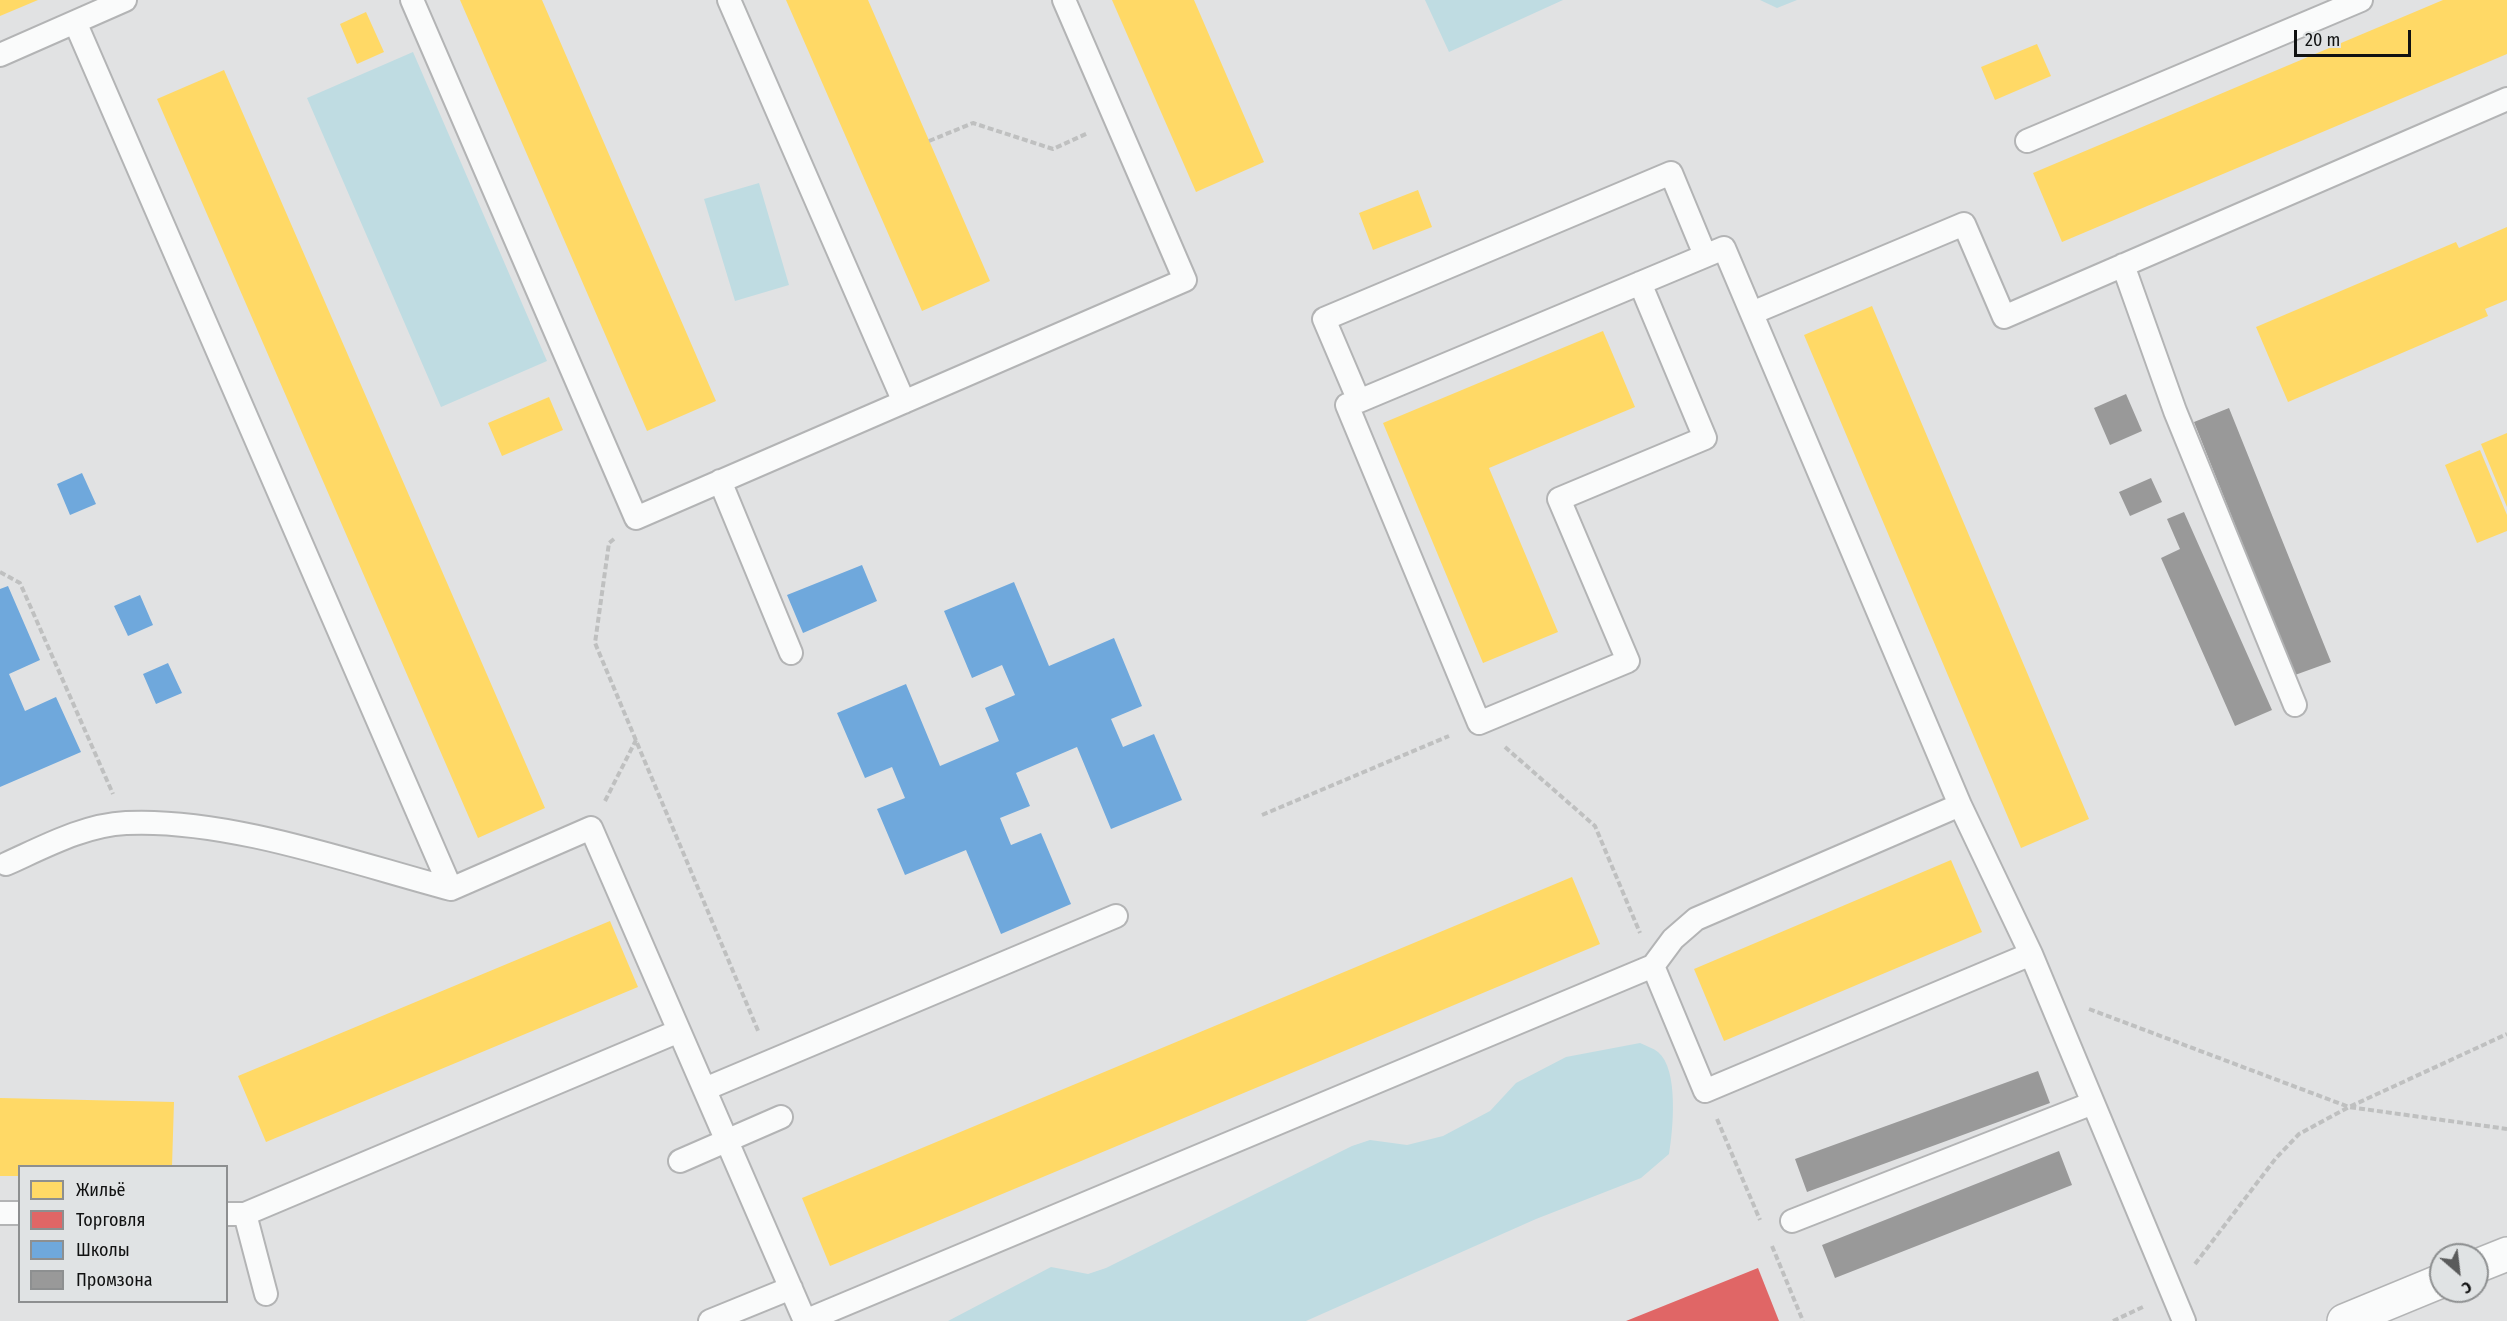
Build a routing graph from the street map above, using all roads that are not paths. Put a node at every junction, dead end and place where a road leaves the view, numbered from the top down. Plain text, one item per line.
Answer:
1 (125, 0) edge
2 (412, 0) edge
3 (729, 0) edge
4 (1064, 0) edge
5 (2361, 0) edge
6 (75, 22) junction
7 (0, 55) edge
8 (2507, 99) edge
9 (2027, 141) dead end
10 (1705, 255) junction
11 (2123, 265) junction
12 (1640, 283) junction
13 (1752, 313) junction
14 (1359, 400) junction
15 (904, 402) junction
16 (720, 481) junction
17 (791, 653) dead end
18 (2295, 705) dead end
19 (1960, 805) junction
20 (6, 864) dead end
21 (451, 889) junction
22 (1116, 916) dead end
23 (2031, 954) junction
24 (1653, 966) junction
25 (679, 1031) junction
26 (705, 1089) junction
27 (2093, 1103) junction
28 (781, 1117) dead end
29 (727, 1140) junction
30 (680, 1161) dead end
31 (0, 1213) edge
32 (18, 1213) edge
33 (236, 1214) edge
34 (1792, 1221) dead end
35 (2507, 1254) edge
36 (2489, 1261) edge
37 (2429, 1286) edge
38 (791, 1288) junction
39 (266, 1294) dead end
40 (710, 1321) edge
41 (805, 1321) edge
42 (2184, 1321) edge
43 (2344, 1321) edge

1 - 6 lane
2 - 16 lane
3 - 15 lane
4 - 15 lane
5 - 9 lane
6 - 7 lane
6 - 21 lane
8 - 11 lane
10 - 12 lane
10 - 13 lane
10 - 14 lane
11 - 13 lane
11 - 18 lane
12 - 14 lane
12 - 14 lane
13 - 19 lane
15 - 16 lane
16 - 17 lane
19 - 23 lane
19 - 24 lane
20 - 21 lane
21 - 25 lane
22 - 26 lane
23 - 24 lane
23 - 27 lane
24 - 41 lane
25 - 26 lane
25 - 33 lane
26 - 29 lane
27 - 34 lane
27 - 42 lane
28 - 29 lane
29 - 30 lane
29 - 38 lane
31 - 32 lane
33 - 39 lane
35 - 36 main road
37 - 43 main road
38 - 40 lane
38 - 41 lane

